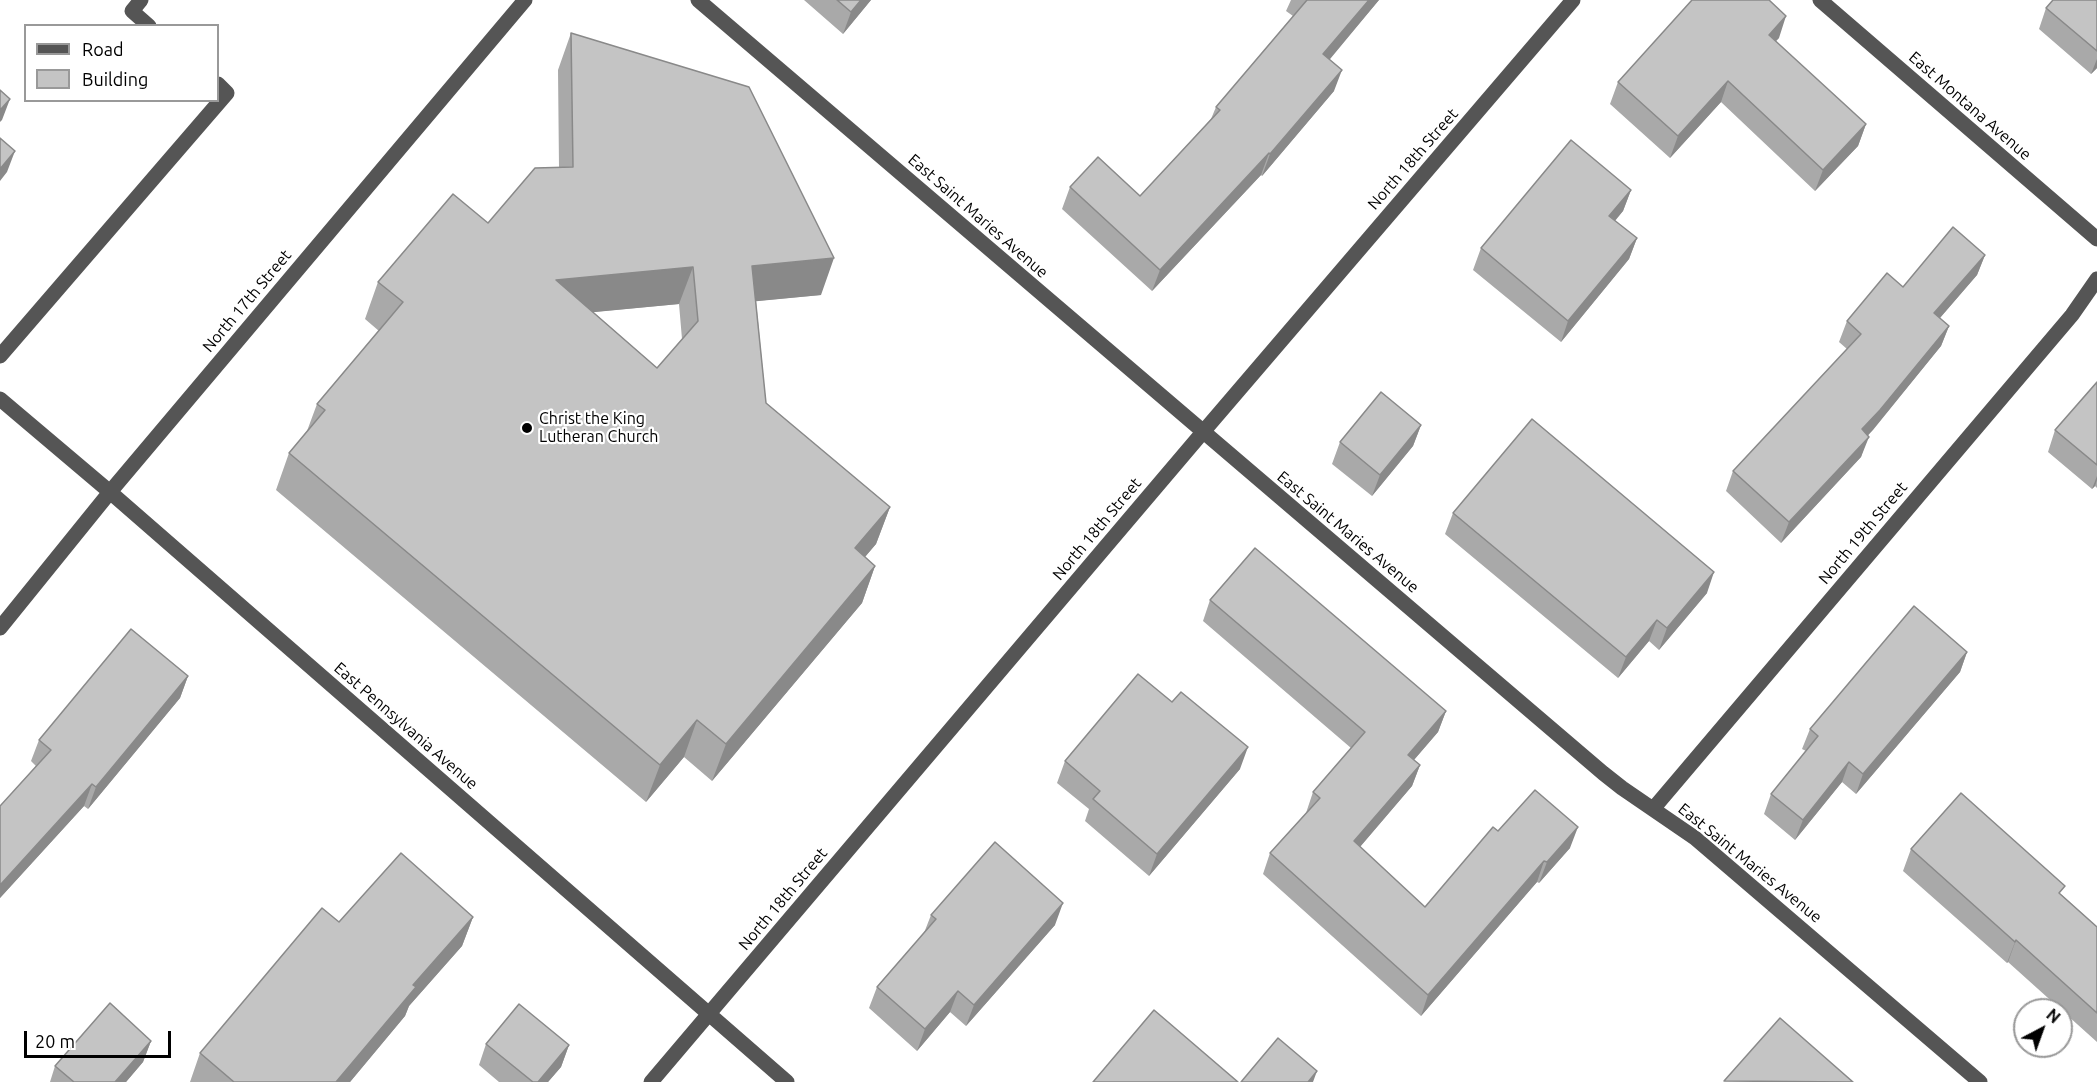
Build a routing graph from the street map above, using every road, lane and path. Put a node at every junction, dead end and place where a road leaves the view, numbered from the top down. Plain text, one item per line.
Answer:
1 (141, 0) edge
2 (525, 0) edge
3 (698, 0) edge
4 (1573, 0) edge
5 (1820, 0) edge
6 (147, 24) edge
7 (219, 85) edge
8 (2097, 239) edge
9 (2097, 279) edge
10 (0, 356) edge
11 (0, 399) edge
12 (1203, 432) junction
13 (110, 492) junction
14 (0, 628) edge
15 (1653, 809) junction
16 (708, 1014) junction
17 (651, 1082) edge
18 (787, 1082) edge
19 (1980, 1082) edge

1 - 6 street
2 - 13 street, North 17th Street
3 - 12 street, East Saint Maries Avenue
4 - 12 street, North 18th Street
5 - 8 street, East Montana Avenue
7 - 10 street
9 - 15 street, North 19th Street
11 - 13 street, East Pennsylvania Avenue
12 - 15 street, East Saint Maries Avenue
12 - 16 street, North 18th Street
13 - 14 street, North 17th Street
13 - 16 street, East Pennsylvania Avenue
15 - 19 street, East Saint Maries Avenue
16 - 17 street, North 18th Street
16 - 18 street, East Pennsylvania Avenue

